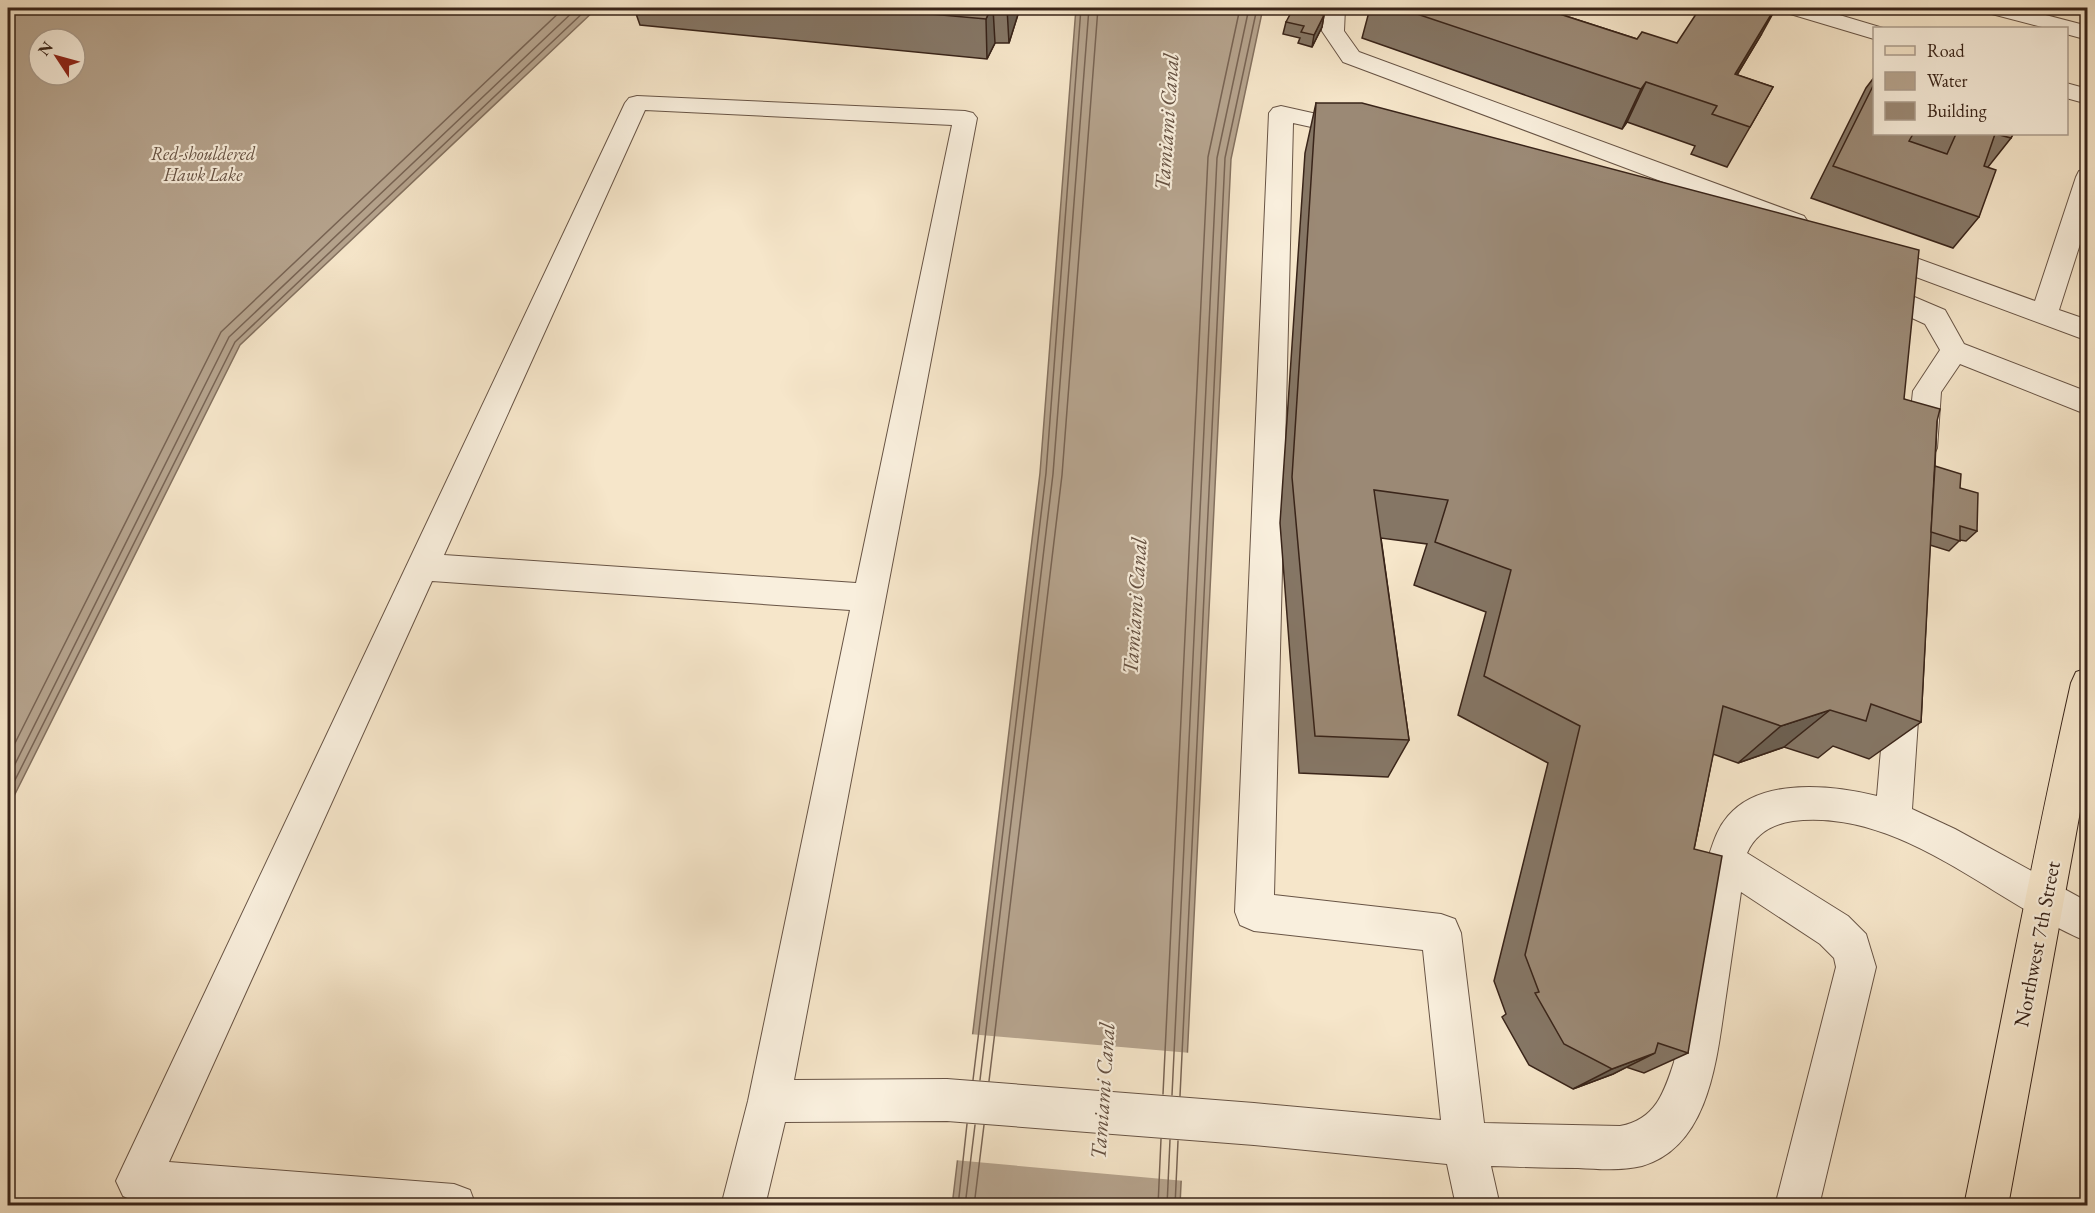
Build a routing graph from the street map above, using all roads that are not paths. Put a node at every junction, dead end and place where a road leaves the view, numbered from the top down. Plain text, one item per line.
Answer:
1 (1334, 8) edge
2 (1795, 8) edge
3 (1995, 8) edge
4 (2066, 27) edge
5 (2068, 28) edge
6 (1873, 31) edge
7 (2088, 33) edge
8 (2068, 90) edge
9 (2088, 97) edge
10 (1386, 137) edge
11 (2088, 177) edge
12 (1821, 232) edge
13 (1854, 244) edge
14 (1852, 279) edge
15 (2044, 315) junction
16 (2088, 331) edge
17 (1954, 351) junction
18 (2088, 404) edge
19 (1920, 474) edge
20 (422, 567) junction
21 (868, 598) junction
22 (1905, 664) edge
23 (2088, 683) edge
24 (1893, 819) junction
25 (1726, 861) junction
26 (2046, 899) junction
27 (2088, 923) edge
28 (769, 1101) junction
29 (1465, 1144) junction
30 (454, 1206) edge
31 (743, 1206) edge
32 (1478, 1206) edge
33 (1797, 1206) edge
34 (1986, 1206) edge

1 - 12 street
2 - 6 street
3 - 4 street
5 - 7 street
8 - 9 street
10 - 29 street
11 - 15 street
13 - 15 street
14 - 17 street
15 - 16 street
17 - 18 street
17 - 19 street
20 - 21 street
20 - 21 street
20 - 30 street
21 - 28 street
22 - 24 street
23 - 26 main road, Northwest 7th Street
24 - 25 street
24 - 26 street
25 - 29 street
25 - 33 street
26 - 27 street
26 - 34 main road, Northwest 7th Street
28 - 29 street
28 - 31 street
29 - 32 street

